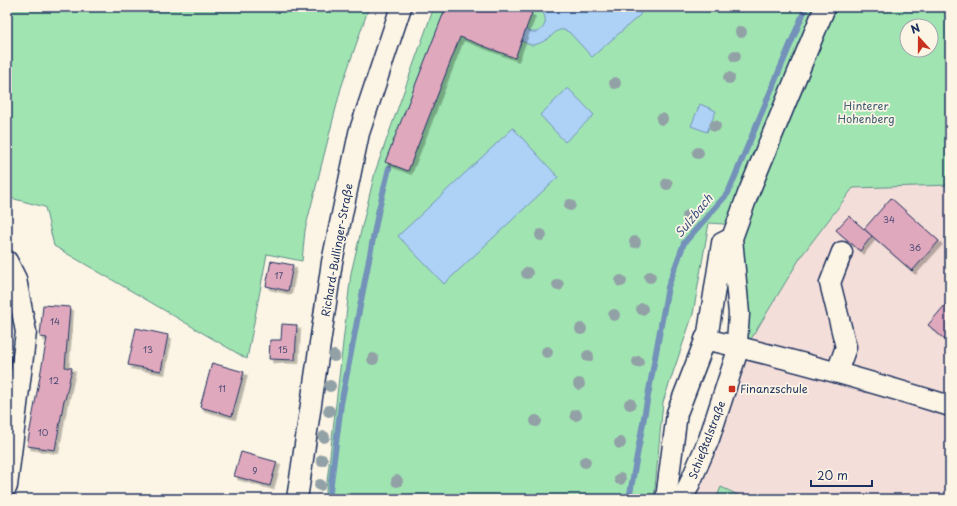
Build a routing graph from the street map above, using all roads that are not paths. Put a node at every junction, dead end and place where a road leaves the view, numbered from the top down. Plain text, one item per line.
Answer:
1 (401, 7) edge
2 (825, 7) edge
3 (732, 238) junction
4 (842, 252) dead end
5 (7, 261) edge
6 (705, 339) junction
7 (737, 346) junction
8 (836, 372) junction
9 (950, 406) edge
10 (7, 486) edge
11 (297, 499) edge
12 (666, 499) edge
13 (683, 499) edge

1 - 11 street, Richard-Bullinger-Straße
2 - 3 street
3 - 6 street
3 - 7 street, Schießtalstraße
4 - 8 street
5 - 10 street
6 - 7 street
6 - 12 street
7 - 8 street
7 - 13 street, Schießtalstraße
8 - 9 street

